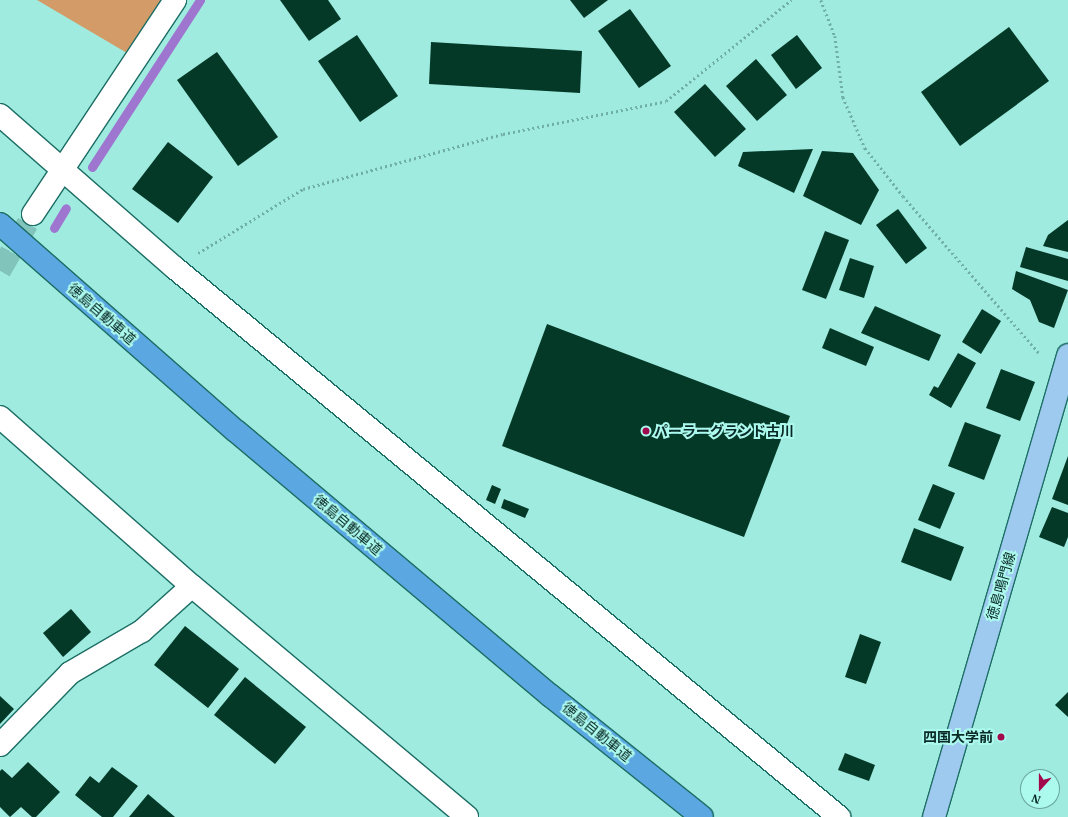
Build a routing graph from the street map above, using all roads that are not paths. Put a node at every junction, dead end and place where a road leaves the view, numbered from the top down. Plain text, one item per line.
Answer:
1 (175, 0) edge
2 (0, 115) edge
3 (63, 170) junction
4 (33, 214) tunnel mouth
5 (0, 224) edge
6 (1068, 355) edge
7 (1065, 383) edge
8 (0, 417) edge
9 (192, 586) junction
10 (0, 745) edge
11 (467, 817) edge
12 (702, 817) edge
13 (839, 817) edge
14 (934, 817) edge

1 - 3 street
2 - 3 street
3 - 4 street
3 - 13 street
5 - 12 highway, 徳島自動車道
6 - 7 main road, 徳島鳴門線
7 - 14 main road, 徳島鳴門線
8 - 9 street
9 - 10 street
9 - 11 street

